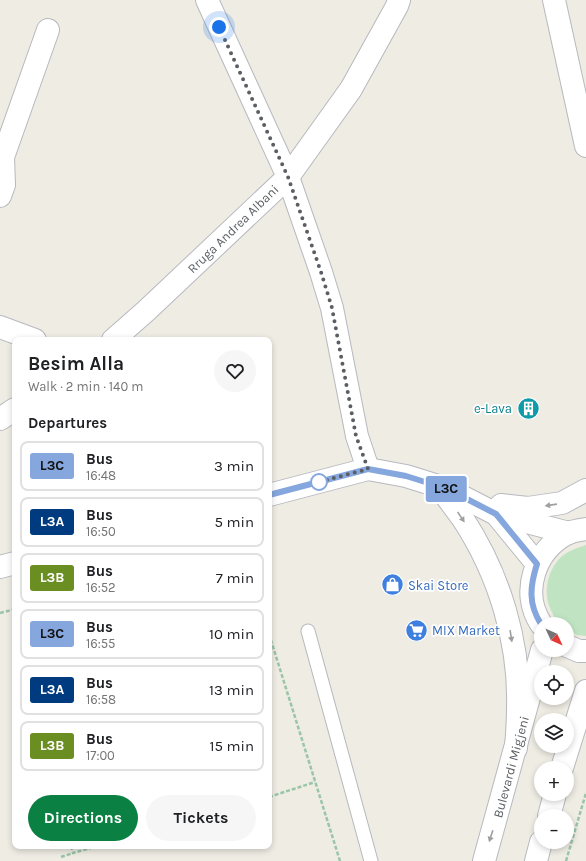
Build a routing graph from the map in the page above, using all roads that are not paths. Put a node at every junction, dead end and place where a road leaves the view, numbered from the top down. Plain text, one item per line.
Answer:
1 (207, 0) edge
2 (399, 0) edge
3 (554, 0) edge
4 (48, 30) dead end
5 (586, 146) edge
6 (288, 177) junction
7 (0, 196) edge
8 (0, 327) edge
9 (27, 337) edge
10 (116, 337) edge
11 (12, 411) edge
12 (0, 418) edge
13 (368, 469) junction
14 (438, 486) junction
15 (586, 490) edge
16 (272, 494) edge
17 (474, 503) junction
18 (496, 514) junction
19 (577, 531) edge
20 (12, 564) edge
21 (537, 564) junction
22 (0, 567) edge
23 (537, 617) edge
24 (308, 631) dead end
25 (574, 649) edge
26 (586, 651) edge
27 (540, 657) edge
28 (586, 691) edge
29 (580, 724) edge
30 (516, 748) junction
31 (565, 761) edge
32 (539, 849) edge
33 (371, 861) edge
34 (484, 861) edge
35 (536, 861) edge

1 - 6 street
2 - 6 street, Rruga Andrea Albani
3 - 5 street
4 - 7 street
6 - 10 street, Rruga Andrea Albani
6 - 13 street
8 - 9 street
11 - 12 street
13 - 14 street
13 - 16 street
14 - 17 street
14 -> 30 street
15 -> 17 street
17 - 18 street
18 - 19 street
18 - 21 street
19 - 21 street
20 - 22 street
21 - 23 street
24 - 33 lane
25 - 26 street
27 - 30 street, Bulevardi Migjeni
28 - 29 street
29 - 31 street
30 -> 34 street, Bulevardi Migjeni
32 - 35 street

